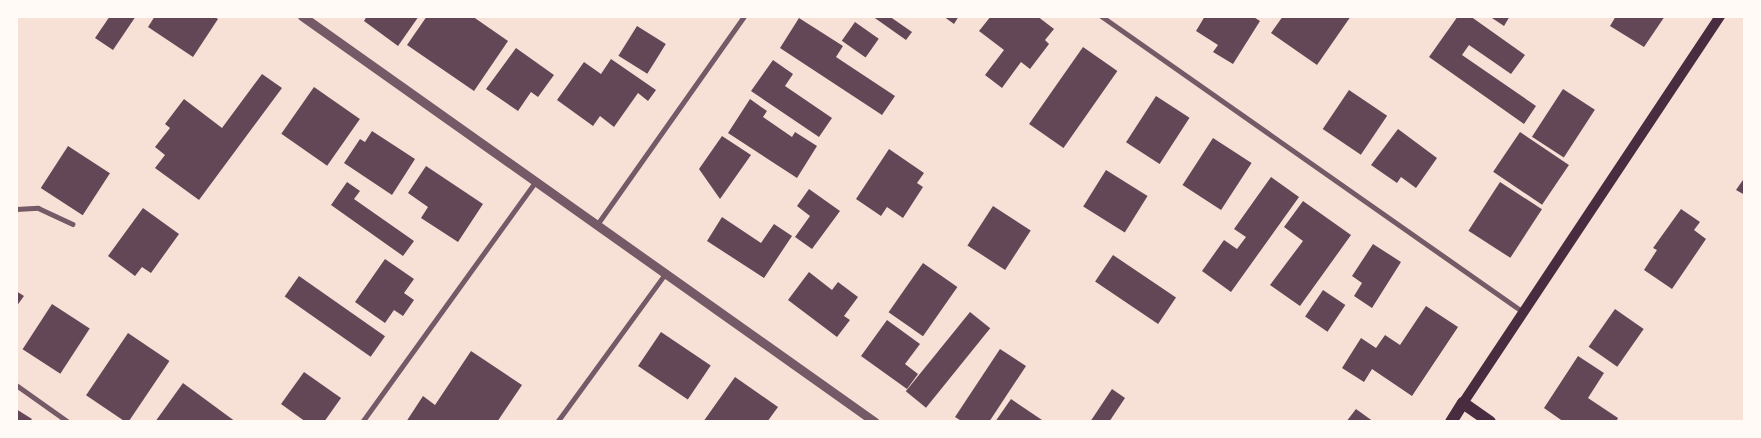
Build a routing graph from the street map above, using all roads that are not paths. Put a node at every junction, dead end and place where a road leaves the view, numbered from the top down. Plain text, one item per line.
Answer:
1 (302, 16) edge
2 (744, 16) edge
3 (1101, 16) edge
4 (1720, 16) edge
5 (535, 182) junction
6 (16, 209) edge
7 (72, 224) dead end
8 (596, 226) junction
9 (665, 274) junction
10 (1523, 312) junction
11 (16, 385) edge
12 (1463, 404) junction
13 (68, 422) edge
14 (362, 422) edge
15 (557, 422) edge
16 (875, 422) edge
17 (1451, 422) edge
18 (1490, 422) edge

1 - 5 street
2 - 8 street
3 - 10 street
4 - 10 main road
5 - 8 street
5 - 14 street
6 - 7 street
8 - 9 street
9 - 15 street
9 - 16 street
10 - 12 main road
11 - 13 street
12 - 17 main road
12 - 18 main road

